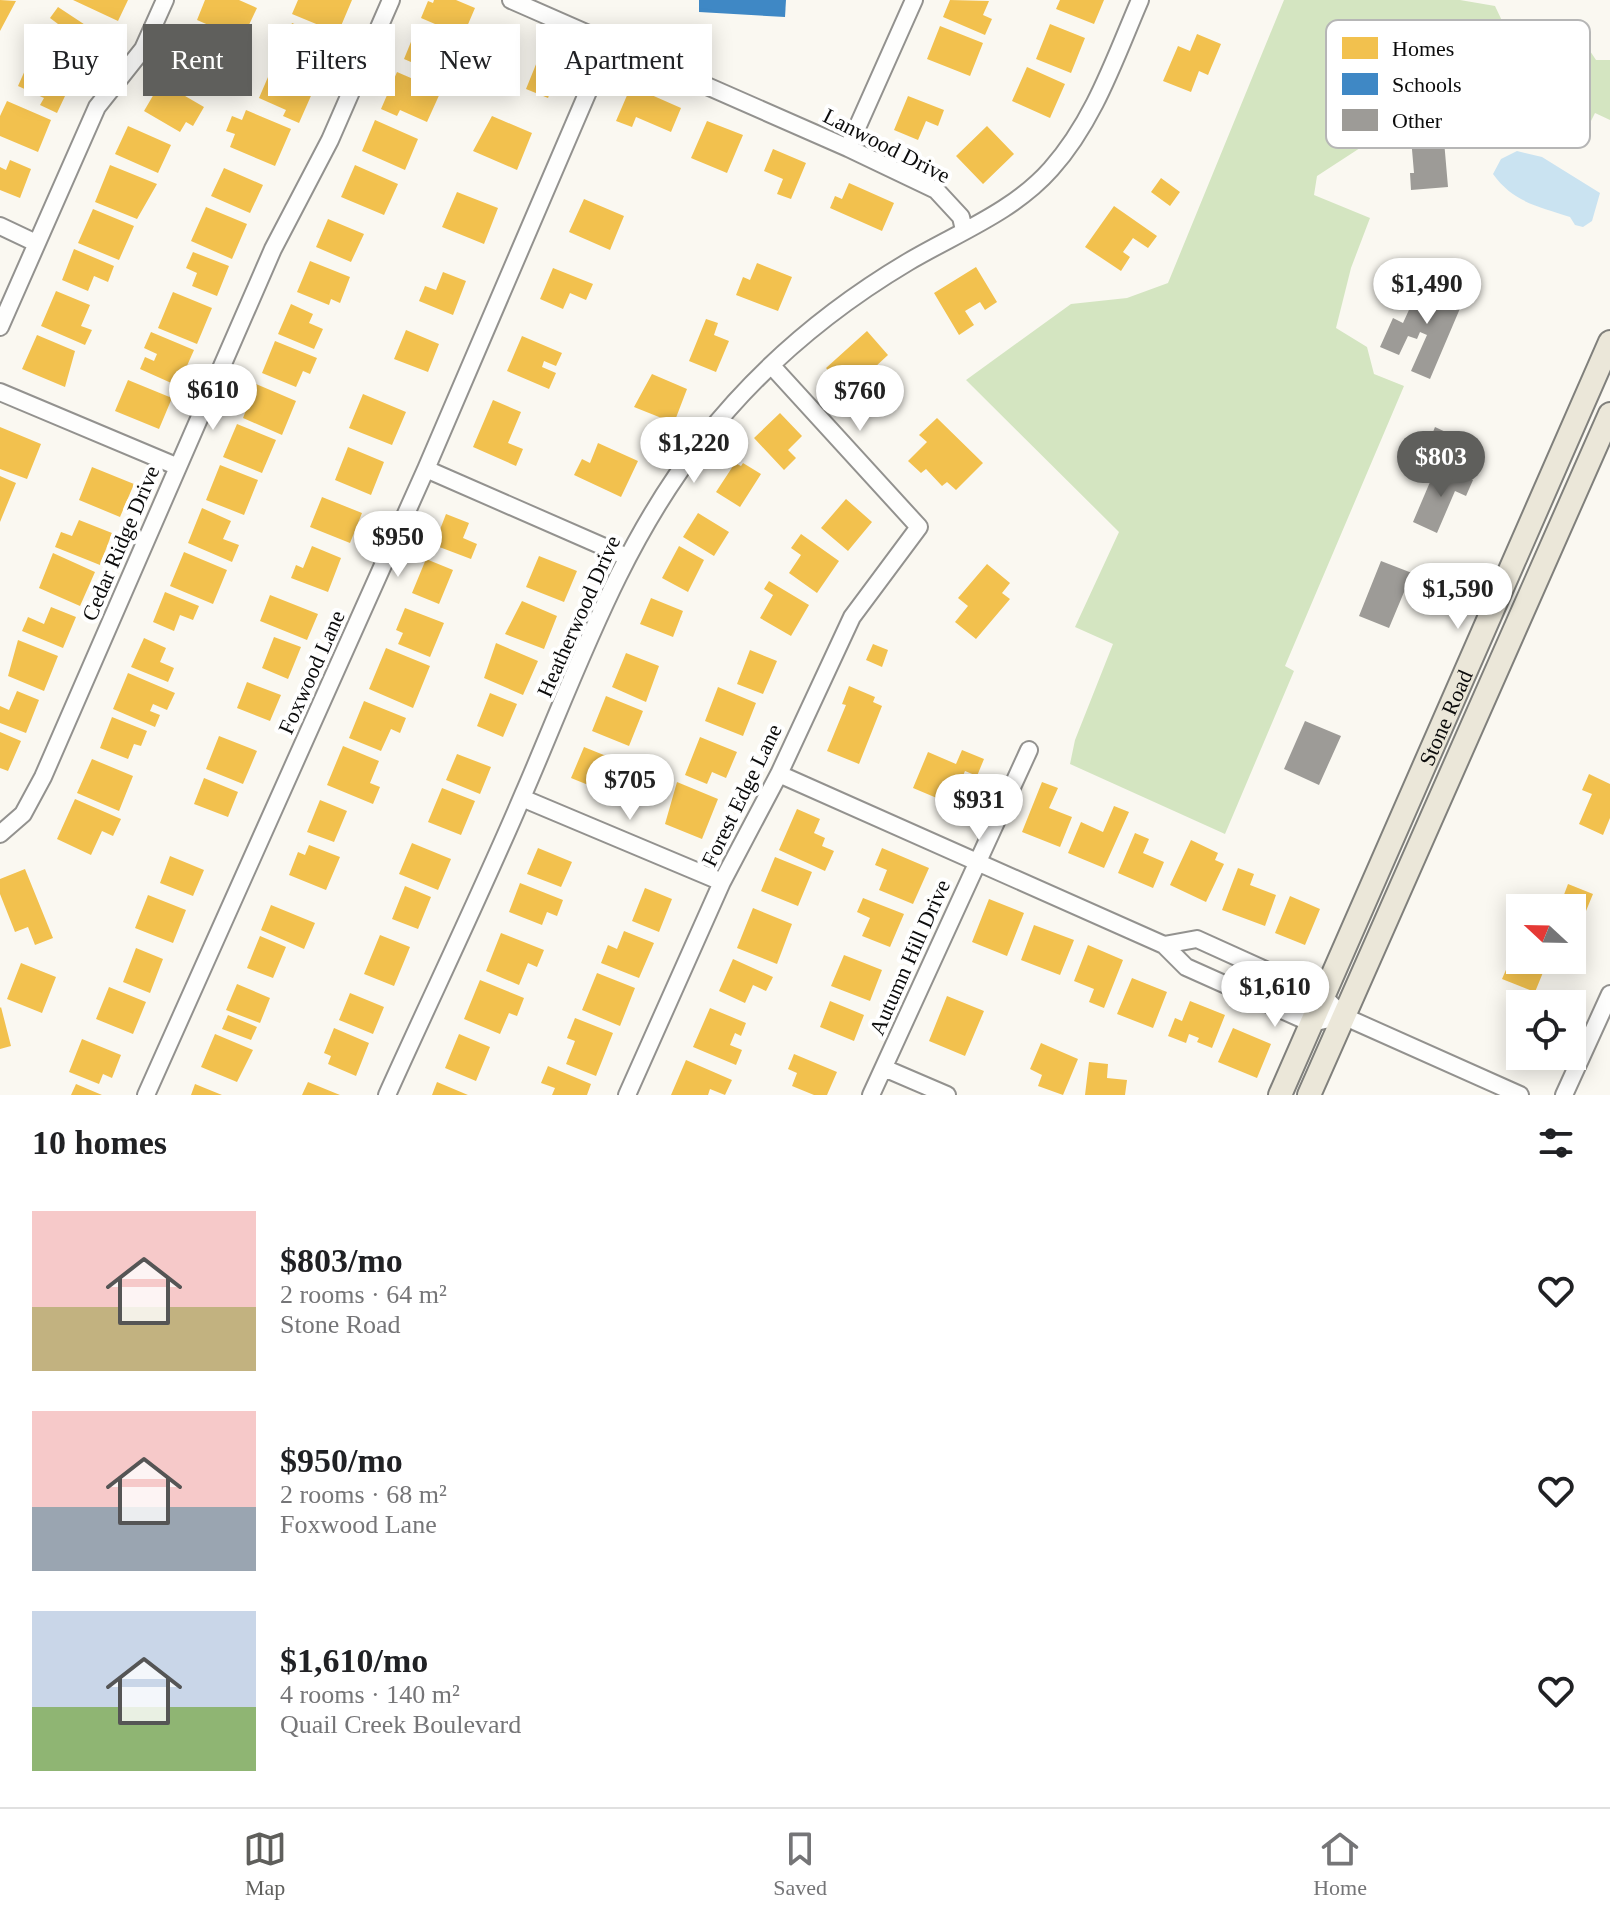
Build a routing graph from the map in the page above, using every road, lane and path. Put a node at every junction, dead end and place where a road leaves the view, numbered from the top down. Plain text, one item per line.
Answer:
1 (165, 0) edge
2 (391, 0) edge
3 (511, 0) edge
4 (914, 0) edge
5 (1140, 0) edge
6 (563, 24) edge
7 (712, 90) edge
8 (586, 96) edge
9 (848, 148) junction
10 (0, 226) edge
11 (964, 230) junction
12 (36, 243) junction
13 (0, 327) edge
14 (1610, 342) edge
15 (771, 365) junction
16 (0, 392) edge
17 (1610, 414) edge
18 (176, 466) junction
19 (426, 469) junction
20 (625, 556) junction
21 (1436, 737) junction
22 (1462, 749) junction
23 (1029, 750) dead end
24 (779, 774) junction
25 (522, 798) junction
26 (0, 834) edge
27 (975, 862) junction
28 (722, 882) junction
29 (1164, 945) junction
30 (1610, 994) edge
31 (1323, 996) junction
32 (1343, 1016) junction
33 (1311, 1023) junction
34 (884, 1068) junction
35 (146, 1095) edge
36 (387, 1095) edge
37 (627, 1095) edge
38 (871, 1095) edge
39 (947, 1095) edge
40 (1280, 1095) edge
41 (1309, 1095) edge
42 (1520, 1095) edge
43 (1564, 1095) edge

1 - 12 street
2 - 18 street, Cedar Ridge Drive
3 - 6 street, Lanwood Drive
4 - 9 street
5 - 11 street, Heatherwood Drive
7 - 9 street, Lanwood Drive
8 - 19 street, Foxwood Lane
9 - 11 street, Lanwood Drive
10 - 12 street
11 - 15 street, Heatherwood Drive
12 - 13 street
14 - 21 main road, Stone Road
15 - 20 street, Heatherwood Drive
15 - 24 street, Forest Edge Lane
16 - 18 street
17 - 22 main road, Stone Road
18 - 26 street, Cedar Ridge Drive
19 - 20 street
19 - 35 street, Foxwood Lane
20 - 25 street, Heatherwood Drive
21 - 22 main road
21 - 31 main road, Stone Road
22 - 32 main road, Stone Road
23 - 27 street, Autumn Hill Drive
24 - 27 street
24 - 28 street, Forest Edge Lane
25 - 28 street
25 - 36 street, Heatherwood Drive
27 - 29 street
27 - 34 street, Autumn Hill Drive
28 - 37 street, Forest Edge Lane
29 - 31 street
29 - 33 street
30 - 43 street
31 - 32 street
31 - 33 main road, Stone Road
32 - 33 street
32 - 41 main road, Stone Road
32 - 42 street
33 - 40 main road, Stone Road
34 - 38 street, Autumn Hill Drive
34 - 39 street

